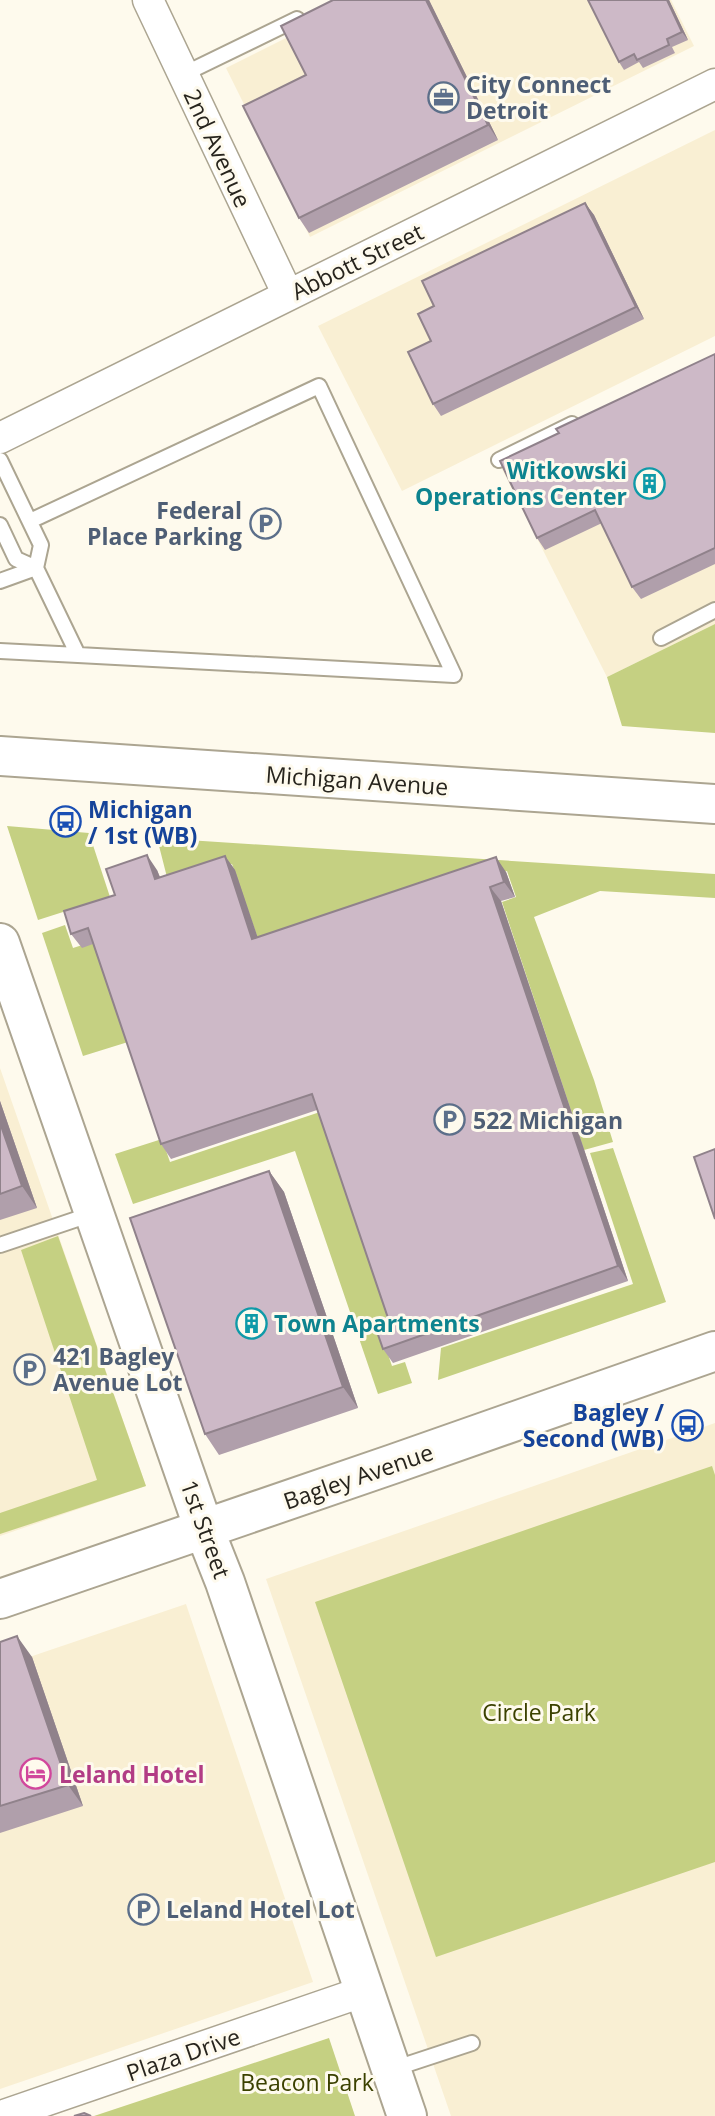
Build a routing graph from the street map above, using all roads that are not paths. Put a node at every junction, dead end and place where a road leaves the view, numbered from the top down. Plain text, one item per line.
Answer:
1 (148, 0) edge
2 (312, 12) edge
3 (184, 74) junction
4 (715, 84) edge
5 (288, 295) junction
6 (583, 419) edge
7 (0, 438) edge
8 (0, 460) edge
9 (499, 460) edge
10 (30, 522) junction
11 (0, 525) edge
12 (36, 568) junction
13 (0, 581) edge
14 (715, 610) edge
15 (661, 638) dead end
16 (0, 651) edge
17 (78, 655) junction
18 (0, 756) edge
19 (715, 804) edge
20 (0, 943) edge
21 (94, 1213) junction
22 (0, 1245) edge
23 (715, 1351) edge
24 (204, 1529) junction
25 (0, 1599) edge
26 (365, 1991) junction
27 (471, 2043) dead end
28 (391, 2069) junction
29 (1, 2116) edge
30 (407, 2116) edge

1 - 3 street, 2nd Avenue
2 - 3 lane
3 - 5 street, 2nd Avenue
4 - 5 street, Abbott Street
5 - 7 street, Abbott Street
6 - 9 lane
8 - 10 lane
10 - 12 lane
10 - 17 lane
11 - 12 lane
12 - 13 lane
12 - 17 lane
14 - 15 lane
16 - 17 lane
18 - 19 street, Michigan Avenue
20 - 21 street, 1st Street
21 - 22 lane
21 - 24 street, 1st Street
23 - 24 street, Bagley Avenue
24 - 25 street, Bagley Avenue
24 - 26 street, 1st Street
26 - 28 street, 1st Street
26 - 29 street, Plaza Drive
27 - 28 lane
28 - 30 street, 1st Street

